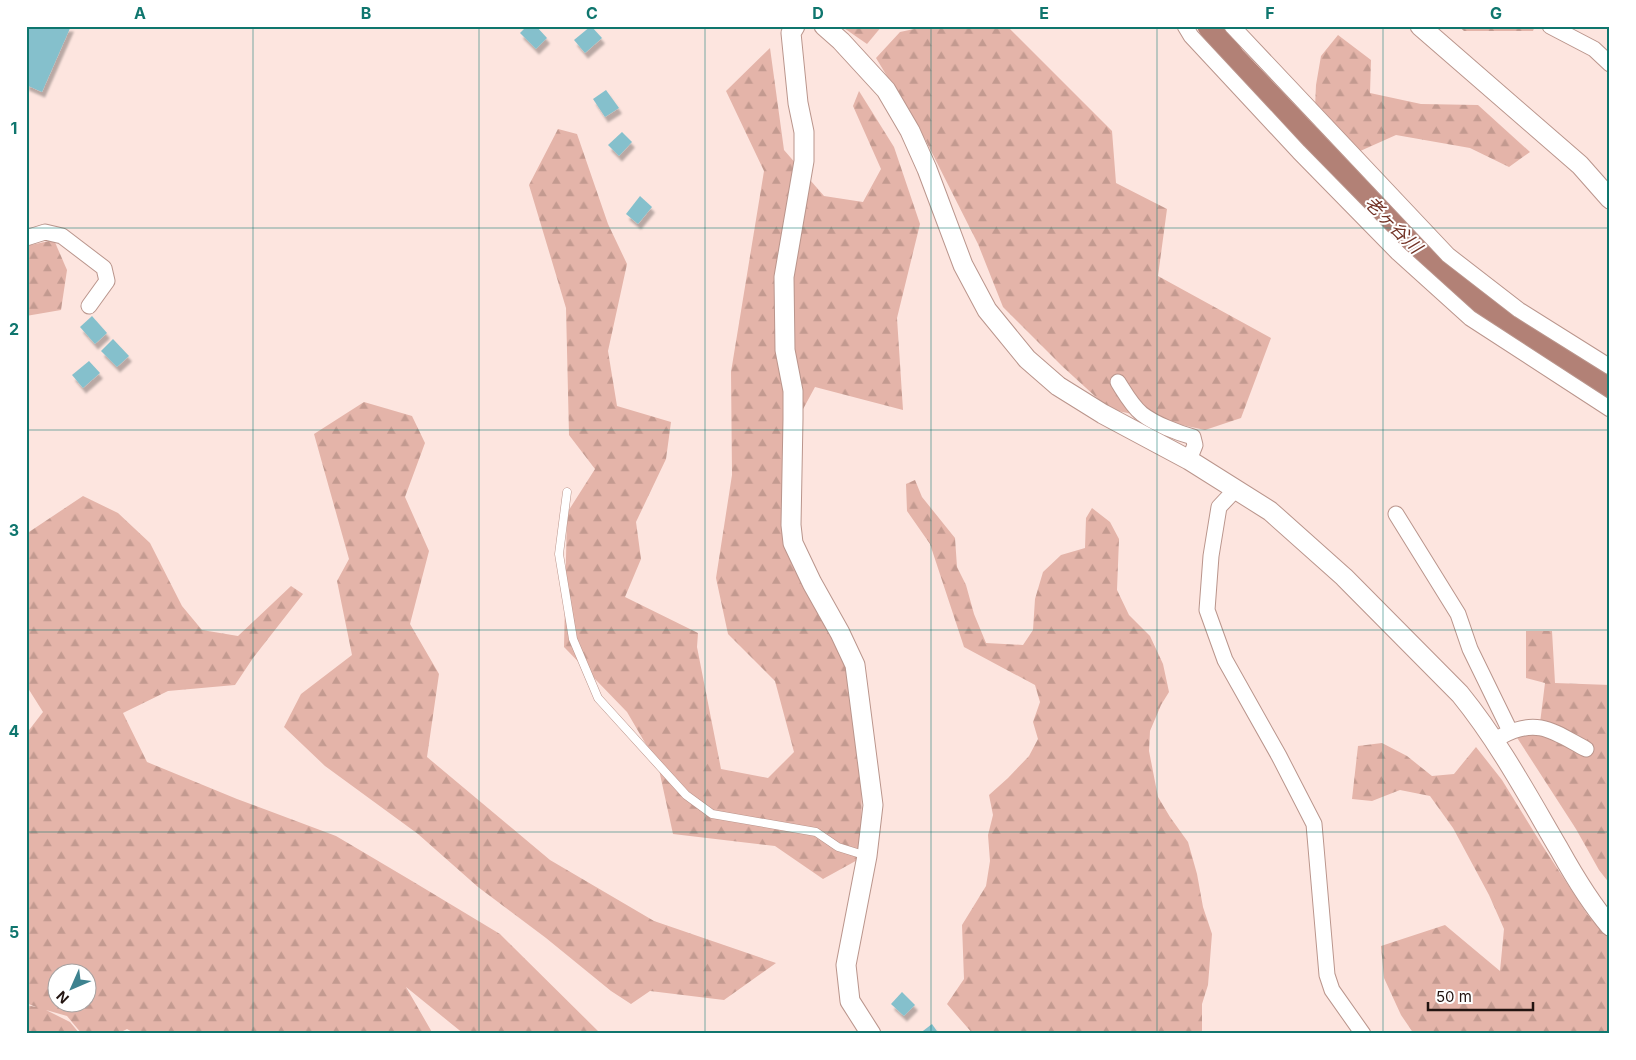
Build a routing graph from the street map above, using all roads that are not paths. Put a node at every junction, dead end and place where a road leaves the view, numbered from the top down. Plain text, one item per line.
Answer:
1 (795, 26) edge
2 (824, 26) edge
3 (1185, 26) edge
4 (1232, 26) edge
5 (1420, 26) edge
6 (1550, 26) edge
7 (1610, 64) edge
8 (1610, 199) edge
9 (26, 238) edge
10 (89, 306) dead end
11 (1610, 367) edge
12 (1118, 382) dead end
13 (1610, 409) edge
14 (1189, 460) junction
15 (1236, 489) junction
16 (567, 492) dead end
17 (1396, 514) dead end
18 (1502, 736) junction
19 (1586, 749) dead end
20 (867, 856) junction
21 (1610, 926) edge
22 (871, 1034) edge
23 (1363, 1034) edge

1 - 20 street
2 - 14 street
3 - 13 street
4 - 11 street
5 - 8 street
6 - 7 street
9 - 10 street
12 - 14 street
14 - 15 street
15 - 18 street
15 - 23 street
16 - 20 lane
17 - 18 street
18 - 19 street
18 - 21 street
20 - 22 street

